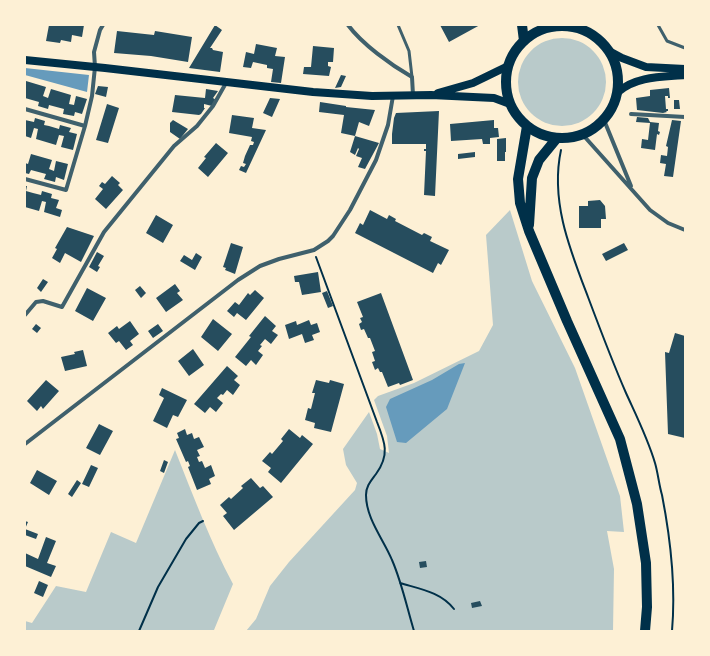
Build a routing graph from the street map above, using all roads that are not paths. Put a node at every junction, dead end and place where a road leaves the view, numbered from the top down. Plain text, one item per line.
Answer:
1 (103, 25) edge
2 (348, 25) edge
3 (398, 25) edge
4 (522, 25) edge
5 (558, 25) edge
6 (658, 25) edge
7 (524, 41) junction
8 (685, 48) edge
9 (610, 51) junction
10 (25, 60) edge
11 (508, 66) junction
12 (95, 67) junction
13 (685, 69) edge
14 (685, 74) edge
15 (412, 77) junction
16 (226, 83) junction
17 (618, 92) junction
18 (431, 95) junction
19 (393, 96) junction
20 (413, 96) junction
21 (510, 104) junction
22 (25, 109) edge
23 (631, 114) dead end
24 (685, 117) edge
25 (604, 120) junction
26 (85, 126) junction
27 (527, 126) junction
28 (583, 135) junction
29 (561, 139) junction
30 (25, 179) edge
31 (632, 190) junction
32 (685, 230) edge
33 (529, 231) junction
34 (25, 315) edge
35 (25, 444) edge
36 (644, 631) edge

1 - 12 street
2 - 15 street
3 - 15 lane
4 - 7 main road
5 - 7 main road
5 - 9 main road
6 - 8 lane
7 - 11 main road
9 - 13 main road
9 - 17 main road
10 - 12 main road
11 - 18 main road
11 - 21 main road
12 - 16 main road
12 - 26 street
14 - 17 main road
15 - 20 street
16 - 19 main road
16 - 34 street
17 - 25 main road
18 - 20 main road
18 - 21 main road
19 - 20 main road
19 - 35 street
21 - 27 main road
22 - 26 street
23 - 24 street
25 - 28 main road
25 - 31 street
26 - 30 street
27 - 29 main road
27 - 33 main road
28 - 29 main road
28 - 31 street
29 - 33 main road
31 - 32 street
33 - 36 main road

